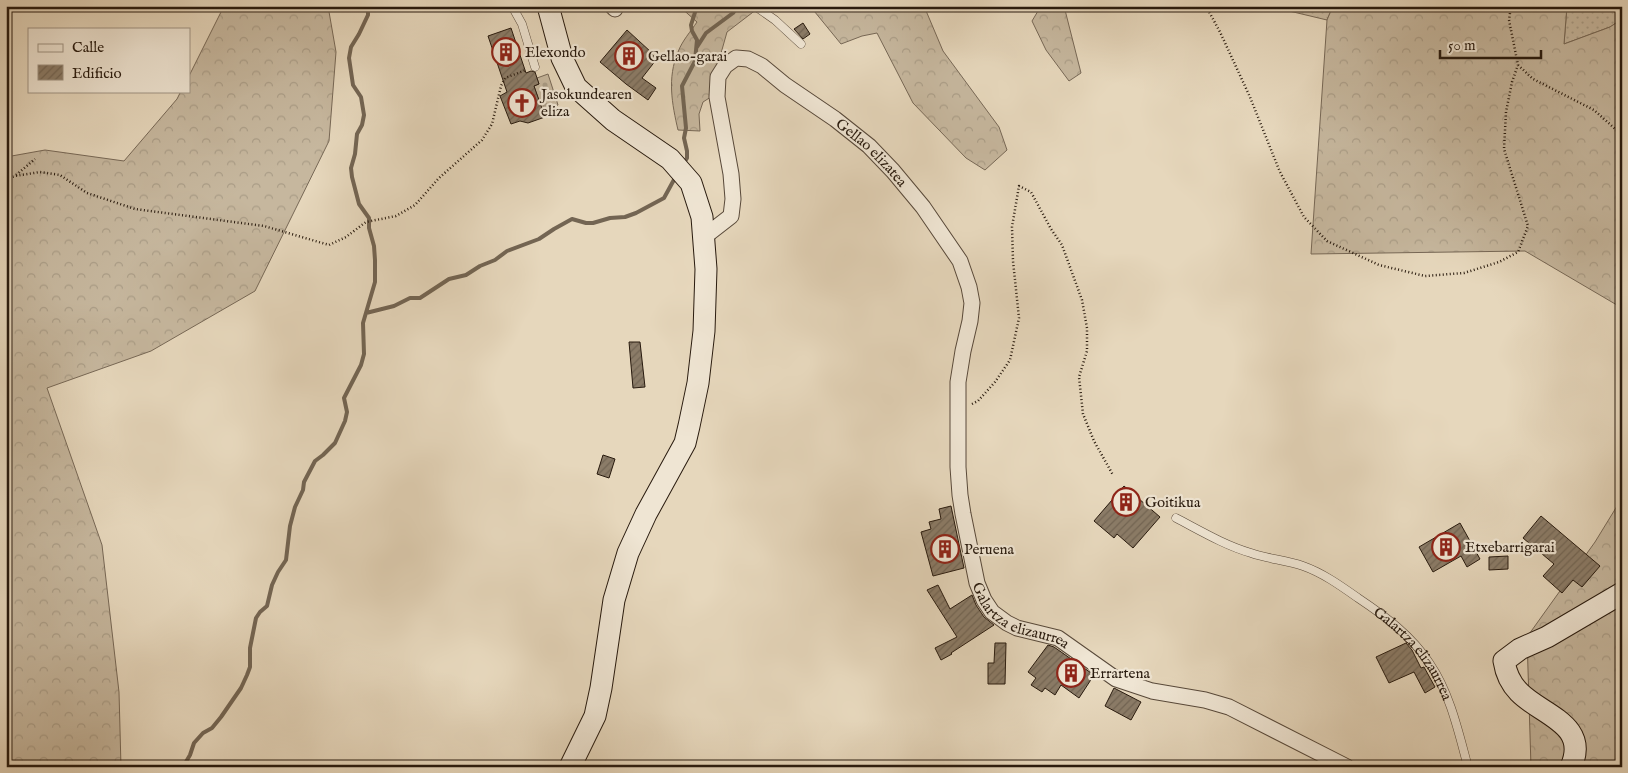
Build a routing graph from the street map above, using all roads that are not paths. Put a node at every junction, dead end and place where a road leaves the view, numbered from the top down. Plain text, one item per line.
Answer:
1 (512, 6) edge
2 (548, 6) edge
3 (755, 6) edge
4 (801, 44) dead end
5 (534, 67) road end
6 (704, 237) junction
7 (959, 485) joint
8 (1176, 518) dead end
9 (1622, 593) edge
10 (570, 767) edge
11 (1347, 767) edge
12 (1468, 767) edge
13 (1571, 767) edge

1 - 5 lane
2 - 6 street
3 - 4 lane
6 - 7 street, Gellao elizatea
6 - 10 street
7 - 11 street, Galartza elizaurrea
8 - 12 lane, Galartza elizaurrea
9 - 13 street

